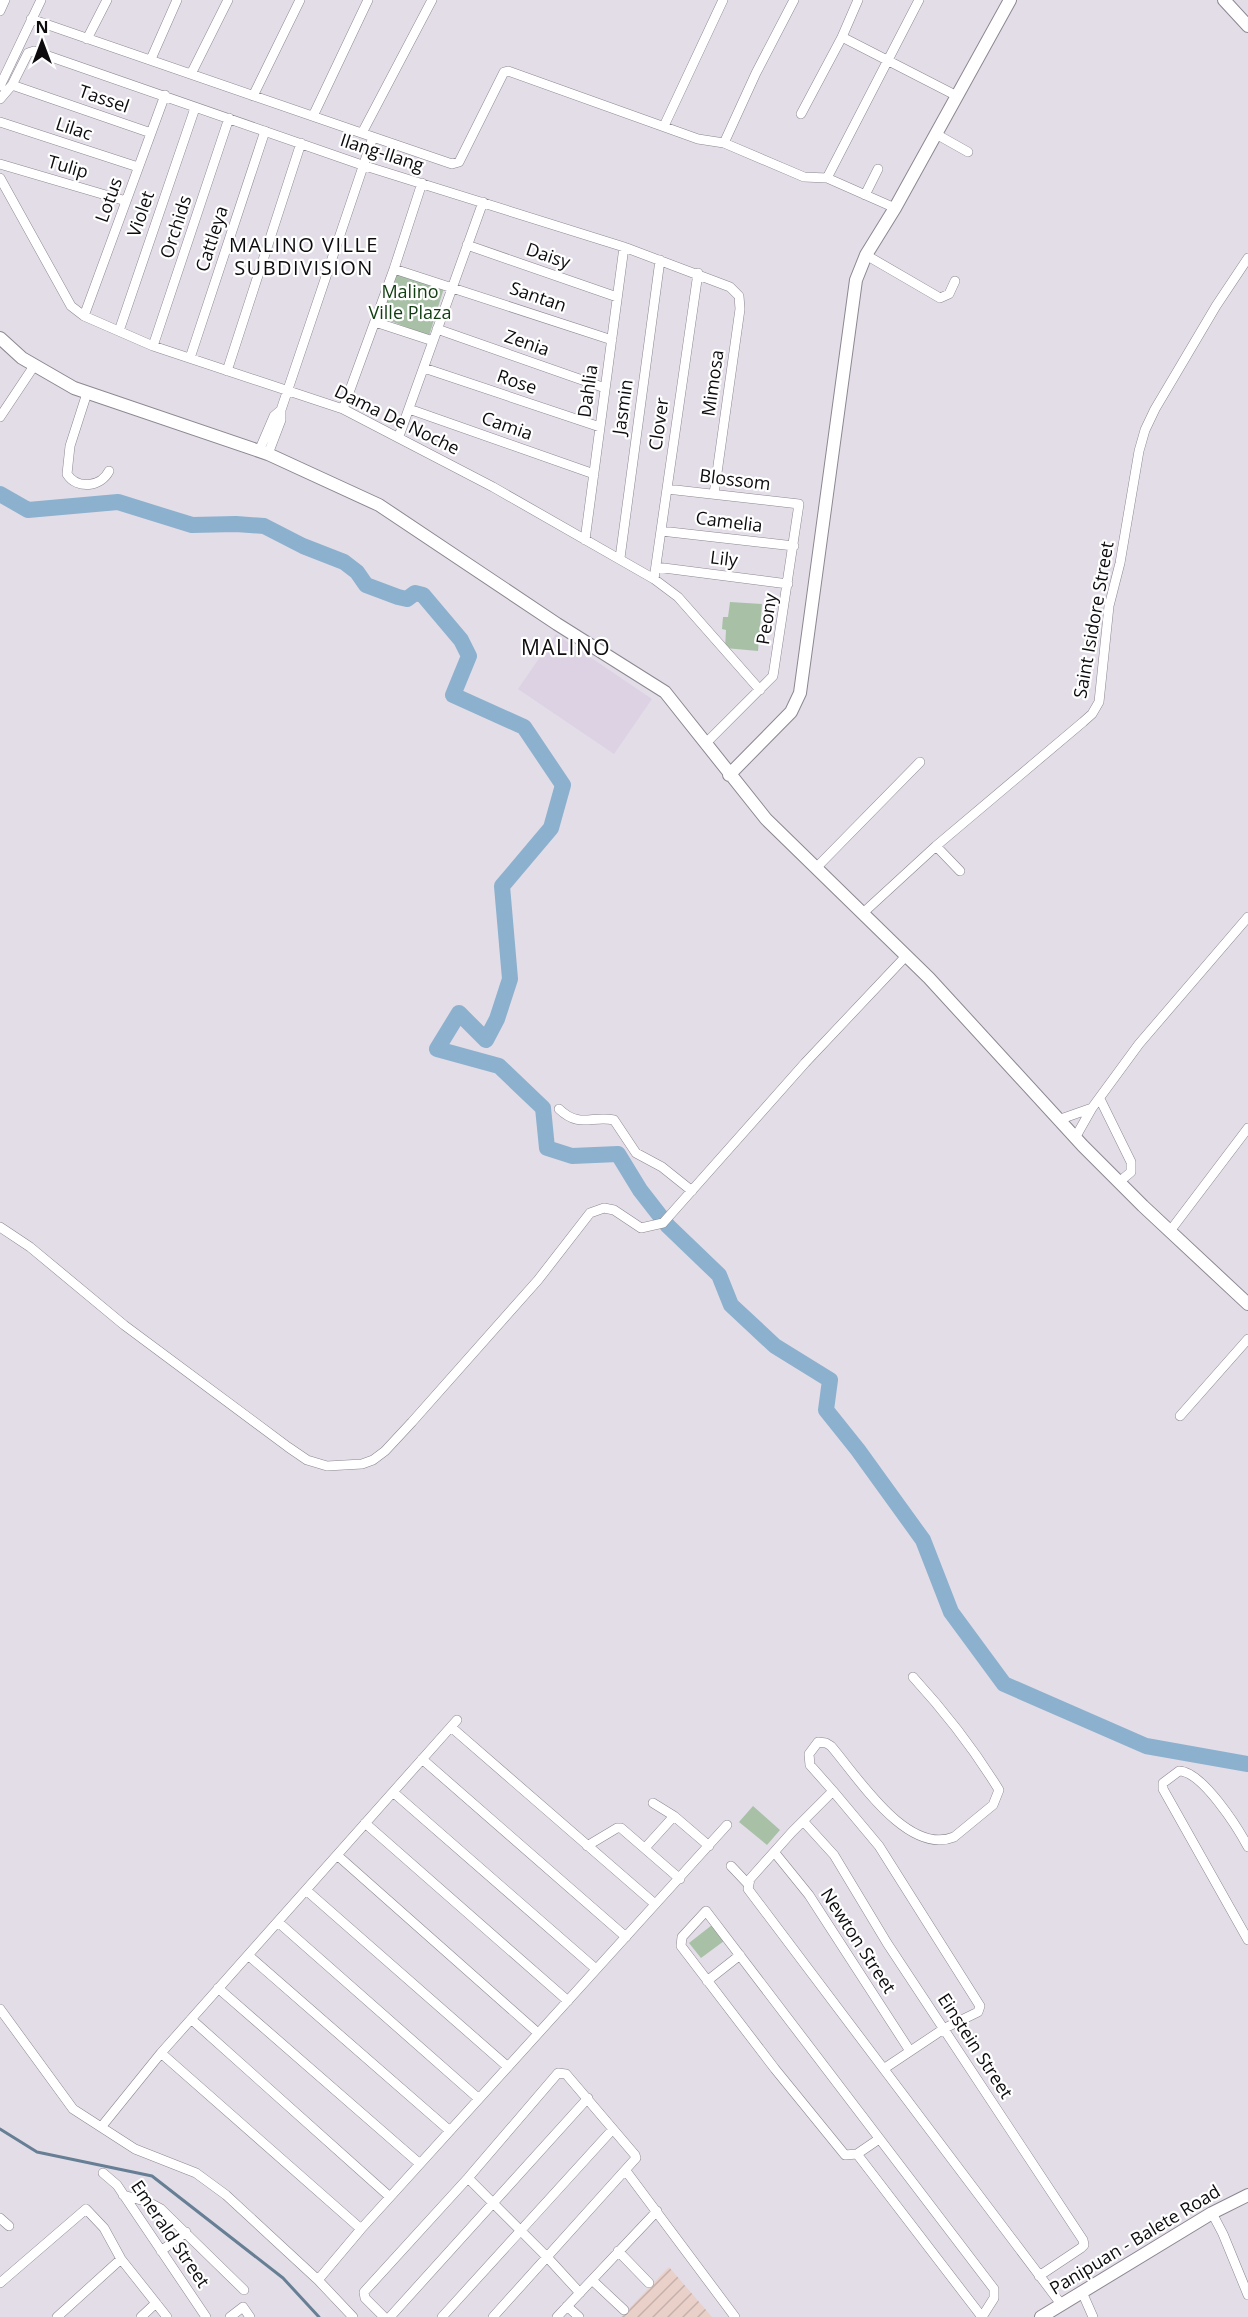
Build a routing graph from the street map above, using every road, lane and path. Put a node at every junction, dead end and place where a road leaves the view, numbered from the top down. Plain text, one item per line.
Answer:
1 (41, 0) edge
2 (106, 0) edge
3 (177, 0) edge
4 (228, 0) edge
5 (300, 0) edge
6 (368, 0) edge
7 (432, 0) edge
8 (723, 0) edge
9 (794, 0) edge
10 (858, 0) edge
11 (919, 0) edge
12 (1010, 0) edge
13 (1224, 0) edge
14 (32, 19) junction
15 (1248, 26) edge
16 (842, 37) junction
17 (87, 39) junction
18 (151, 59) junction
19 (888, 60) junction
20 (191, 74) junction
21 (12, 85) junction
22 (0, 86) edge
23 (165, 95) junction
24 (253, 96) junction
25 (957, 96) junction
26 (0, 99) edge
27 (195, 108) junction
28 (801, 114) dead end
29 (313, 116) junction
30 (229, 118) junction
31 (0, 122) edge
32 (664, 126) junction
33 (265, 131) junction
34 (151, 133) junction
35 (362, 134) junction
36 (936, 134) junction
37 (373, 137) junction
38 (301, 143) junction
39 (724, 143) junction
40 (968, 152) dead end
41 (0, 164) edge
42 (362, 165) junction
43 (138, 167) junction
44 (878, 169) dead end
45 (0, 178) edge
46 (826, 178) junction
47 (422, 183) junction
48 (865, 195) junction
49 (126, 201) junction
50 (483, 202) junction
51 (895, 208) junction
52 (467, 245) junction
53 (624, 247) junction
54 (866, 255) junction
55 (1248, 258) edge
56 (660, 260) junction
57 (394, 269) junction
58 (698, 273) junction
59 (955, 281) dead end
60 (724, 284) joint
61 (453, 286) junction
62 (617, 297) junction
63 (84, 316) junction
64 (375, 322) junction
65 (437, 329) junction
66 (119, 331) junction
67 (0, 338) edge
68 (612, 340) junction
69 (433, 341) junction
70 (153, 346) junction
71 (190, 358) junction
72 (34, 366) junction
73 (424, 368) junction
74 (226, 371) junction
75 (605, 388) junction
76 (287, 391) junction
77 (87, 393) junction
78 (343, 409) junction
79 (409, 409) junction
80 (0, 417) edge
81 (600, 428) junction
82 (399, 436) junction
83 (266, 447) junction
84 (109, 471) dead end
85 (594, 474) junction
86 (667, 489) junction
87 (714, 494) junction
88 (799, 504) joint
89 (661, 531) junction
90 (585, 540) junction
91 (794, 546) junction
92 (620, 558) junction
93 (656, 567) junction
94 (654, 579) junction
95 (788, 584) junction
96 (760, 690) junction
97 (705, 744) junction
98 (920, 762) dead end
99 (729, 775) junction
100 (936, 846) junction
101 (816, 868) junction
102 (960, 872) dead end
103 (863, 913) junction
104 (1248, 917) edge
105 (907, 955) junction
106 (1100, 1099) junction
107 (1092, 1108) junction
108 (559, 1109) dead end
109 (1058, 1120) junction
110 (1248, 1128) edge
111 (1075, 1138) junction
112 (1119, 1182) junction
113 (692, 1191) junction
114 (0, 1227) edge
115 (1170, 1231) junction
116 (1248, 1304) edge
117 (1248, 1339) edge
118 (1180, 1416) dead end
119 (913, 1677) dead end
120 (422, 1759) junction
121 (833, 1791) junction
122 (393, 1792) junction
123 (653, 1803) dead end
124 (674, 1816) junction
125 (804, 1822) junction
126 (365, 1823) junction
127 (1236, 1824) junction
128 (727, 1825) dead end
129 (1248, 1825) edge
130 (587, 1846) junction
131 (709, 1846) junction
132 (1248, 1847) edge
133 (645, 1848) junction
134 (775, 1853) junction
135 (337, 1855) junction
136 (731, 1866) dead end
137 (680, 1879) junction
138 (747, 1884) junction
139 (306, 1890) junction
140 (655, 1904) junction
141 (278, 1922) junction
142 (626, 1937) junction
143 (1248, 1940) edge
144 (248, 1955) junction
145 (740, 1955) junction
146 (596, 1969) junction
147 (706, 1981) junction
148 (218, 1988) junction
149 (568, 2001) junction
150 (0, 2009) edge
151 (191, 2019) junction
152 (945, 2028) junction
153 (538, 2033) junction
154 (910, 2051) junction
155 (161, 2053) junction
156 (508, 2067) junction
157 (885, 2068) junction
158 (588, 2098) junction
159 (478, 2099) junction
160 (102, 2126) junction
161 (613, 2129) junction
162 (450, 2131) junction
163 (879, 2139) junction
164 (857, 2154) junction
165 (420, 2164) junction
166 (626, 2171) junction
167 (103, 2173) dead end
168 (468, 2178) junction
169 (123, 2195) junction
170 (1248, 2195) edge
171 (390, 2197) junction
172 (494, 2203) junction
173 (657, 2211) junction
174 (1212, 2213) junction
175 (0, 2218) edge
176 (9, 2226) dead end
177 (361, 2229) junction
178 (520, 2231) junction
179 (186, 2232) junction
180 (161, 2251) junction
181 (618, 2251) junction
182 (547, 2257) junction
183 (122, 2259) junction
184 (1039, 2276) junction
185 (318, 2280) junction
186 (592, 2280) junction
187 (0, 2283) edge
188 (649, 2283) dead end
189 (244, 2290) dead end
190 (1082, 2292) junction
191 (580, 2293) junction
192 (1248, 2295) edge
193 (156, 2303) junction
194 (1061, 2304) junction
195 (567, 2306) junction
196 (624, 2310) dead end
197 (57, 2317) edge
198 (141, 2317) edge
199 (167, 2317) edge
200 (206, 2317) edge
201 (230, 2317) edge
202 (250, 2317) edge
203 (353, 2317) edge
204 (384, 2317) edge
205 (390, 2317) edge
206 (442, 2317) edge
207 (493, 2317) edge
208 (557, 2317) edge
209 (579, 2317) edge
210 (735, 2317) edge
211 (982, 2317) edge
212 (1041, 2317) edge
213 (1093, 2317) edge

1 - 14 street
2 - 17 street
3 - 18 street
4 - 20 street
5 - 24 street
6 - 29 street
7 - 35 street
8 - 32 street
9 - 39 street
10 - 16 street
11 - 19 street
12 - 25 street
13 - 15 street
14 - 17 street
14 - 22 street
16 - 19 street
16 - 28 street
17 - 18 street
18 - 20 street
19 - 25 street
19 - 46 street
20 - 24 street
21 - 23 street, Ilang-Ilang
21 - 26 street
21 - 34 street, Tassel
23 - 27 street, Ilang-Ilang
23 - 34 street, Lotus
24 - 29 street
25 - 36 street
27 - 30 street, Ilang-Ilang
27 - 66 street, Violet
29 - 35 street
30 - 33 street, Ilang-Ilang
30 - 70 street, Orchids
31 - 43 street, Lilac
32 - 37 street
32 - 39 street
33 - 38 street, Ilang-Ilang
33 - 71 street, Cattleya
34 - 43 street, Lotus
35 - 37 street
36 - 40 street
36 - 51 street
37 - 42 street
38 - 42 street, Ilang-Ilang
38 - 74 street
39 - 46 street
41 - 49 street, Tulip
42 - 47 street, Ilang-Ilang
42 - 76 street
43 - 49 street, Lotus
44 - 48 street
45 - 63 street, Dama De Noche
46 - 48 street
47 - 50 street, Ilang-Ilang
47 - 57 street
48 - 51 street
49 - 63 street, Lotus
50 - 52 street
50 - 53 street, Ilang-Ilang
51 - 54 street
52 - 61 street
52 - 62 street, Daisy
53 - 56 street, Ilang-Ilang
53 - 62 street, Dahlia
54 - 59 street
54 - 99 street
55 - 100 street, Saint Isidore Street
56 - 58 street, Ilang-Ilang
56 - 92 street, Jasmin
57 - 61 street, Santan
57 - 64 street
58 - 60 street, Ilang-Ilang
58 - 86 street, Clover
60 - 87 street, Mimosa
61 - 65 street
61 - 68 street, Santan
62 - 68 street, Dahlia
63 - 66 street, Dama De Noche
64 - 69 street
64 - 78 street
65 - 69 street
65 - 75 street, Zenia
66 - 70 street, Dama De Noche
67 - 72 street
68 - 75 street, Dahlia
69 - 73 street
70 - 71 street, Dama De Noche
71 - 74 street, Dama De Noche
72 - 77 street
72 - 80 street
73 - 79 street
73 - 81 street, Rose
74 - 76 street, Dama De Noche
75 - 81 street, Dahlia
76 - 78 street, Dama De Noche
76 - 83 street
77 - 83 street
77 - 84 street
78 - 82 street, Dama De Noche
79 - 82 street
79 - 85 street, Camia
81 - 85 street, Dahlia
82 - 90 street, Dama De Noche
83 - 97 street
85 - 90 street, Dahlia
86 - 87 street, Blossom
86 - 89 street, Clover
87 - 88 street, Blossom
88 - 91 street, Peony
89 - 91 street, Camelia
89 - 93 street, Clover
90 - 92 street, Dama De Noche
91 - 95 street, Peony
92 - 94 street, Dama De Noche
93 - 94 street, Clover
93 - 95 street, Lily
94 - 96 street, Dama De Noche
95 - 96 street, Peony
96 - 97 street, Peony
97 - 99 street
98 - 101 street
99 - 101 street
100 - 102 street
100 - 103 street, Saint Isidore Street
101 - 103 street
103 - 105 street
104 - 106 street
105 - 109 street
105 - 113 street
106 - 107 street
106 - 112 street
107 - 109 street
107 - 111 street
108 - 113 street
109 - 111 street
110 - 115 street
111 - 112 street
112 - 115 street
113 - 114 street
115 - 116 street
117 - 118 street
119 - 121 street
120 - 122 street
120 - 130 street
120 - 142 street
121 - 125 street
121 - 152 street
122 - 126 street
122 - 146 street
123 - 124 street
124 - 131 street
124 - 133 street
125 - 134 street
125 - 152 street, Einstein Street
126 - 135 street
126 - 149 street
127 - 129 street
127 - 132 street
127 - 143 street
128 - 131 street
130 - 133 street
130 - 140 street
131 - 137 street
133 - 137 street
134 - 138 street
134 - 154 street, Newton Street
135 - 139 street
135 - 153 street
136 - 138 street
137 - 140 street
138 - 157 street
139 - 141 street
139 - 156 street
140 - 142 street
141 - 144 street
141 - 159 street
142 - 146 street
144 - 148 street
144 - 162 street
145 - 147 street
145 - 147 street
145 - 163 street
146 - 149 street
147 - 164 street
148 - 151 street
148 - 165 street
149 - 153 street
150 - 160 street
151 - 155 street
151 - 171 street
152 - 154 street
152 - 184 street, Einstein Street
153 - 156 street
154 - 157 street
155 - 160 street
155 - 177 street
156 - 159 street
157 - 184 street
158 - 161 street
158 - 168 street
158 - 172 street
159 - 162 street
160 - 185 street
161 - 166 street
161 - 178 street
162 - 165 street
163 - 164 street
163 - 211 street
164 - 211 street
165 - 171 street
166 - 173 street
166 - 182 street
167 - 169 street, Emerald Street
168 - 172 street
168 - 204 street
169 - 179 street
169 - 180 street, Emerald Street
170 - 174 street, Panipuan - Balete Road
171 - 177 street
172 - 178 street
172 - 205 street
173 - 181 street
173 - 210 street
174 - 190 street, Panipuan - Balete Road
174 - 192 street
175 - 176 street
177 - 185 street
178 - 182 street
178 - 206 street
179 - 180 street
179 - 189 street
180 - 200 street, Emerald Street
181 - 186 street
181 - 188 street
182 - 191 street
182 - 207 street
183 - 187 street
183 - 193 street
183 - 197 street
184 - 194 street
185 - 203 street
186 - 191 street
186 - 196 street
190 - 194 street, Panipuan - Balete Road
190 - 213 street
191 - 195 street
193 - 198 street
193 - 199 street
194 - 212 street, Panipuan - Balete Road
195 - 208 street
195 - 209 street
201 - 202 street

